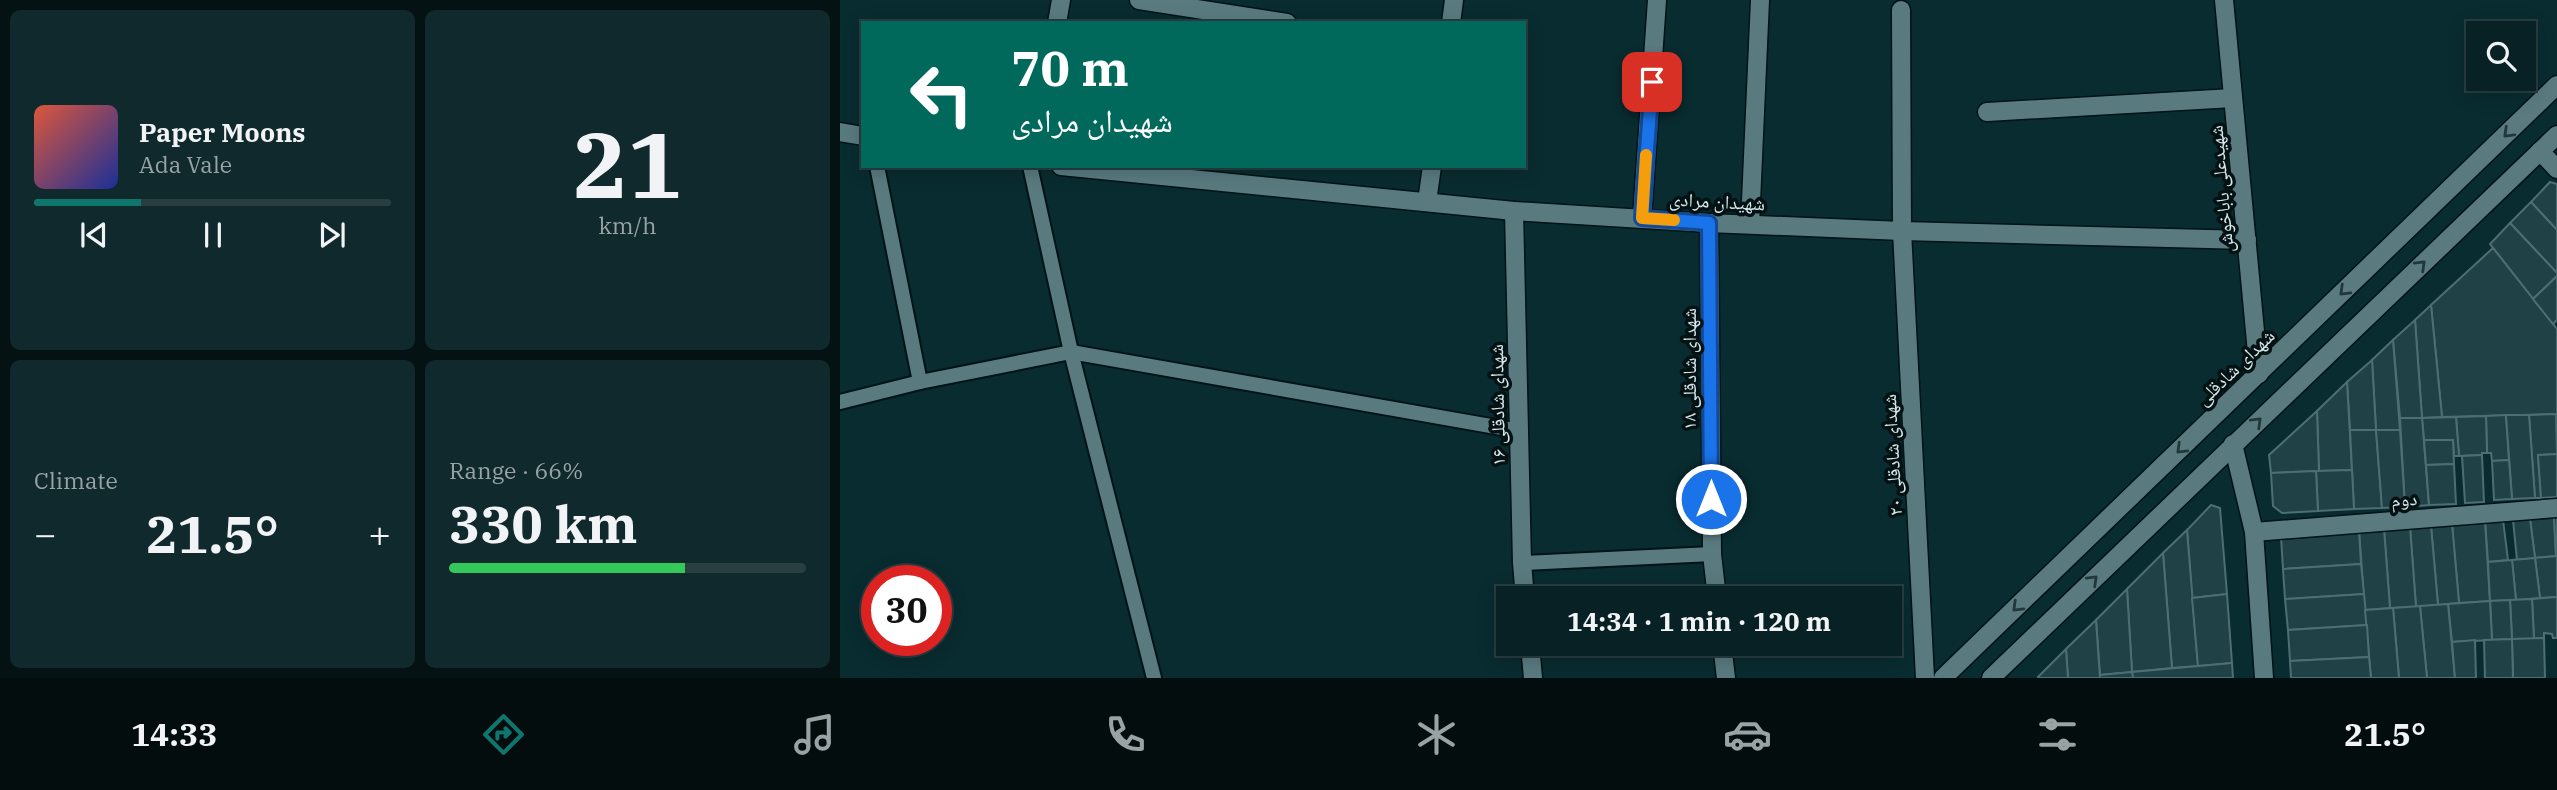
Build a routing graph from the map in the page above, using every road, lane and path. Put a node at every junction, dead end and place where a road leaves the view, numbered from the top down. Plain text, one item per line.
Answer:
1 (1061, 0) edge
2 (1139, 0) edge
3 (1454, 0) edge
4 (1657, 0) edge
5 (1760, 0) edge
6 (2224, 0) edge
7 (1901, 10) dead end
8 (1057, 21) edge
9 (1274, 21) edge
10 (1451, 21) edge
11 (2557, 85) edge
12 (2234, 98) junction
13 (1987, 112) dead end
14 (840, 132) edge
15 (2557, 135) edge
16 (861, 136) edge
17 (2540, 151) junction
18 (877, 168) edge
19 (1030, 168) edge
20 (1080, 168) edge
21 (1432, 168) edge
22 (2557, 169) edge
23 (1427, 202) junction
24 (1514, 211) junction
25 (1642, 218) junction
26 (1709, 223) junction
27 (1750, 224) junction
28 (1902, 230) junction
29 (2247, 240) junction
30 (1071, 352) junction
31 (2259, 373) junction
32 (920, 382) junction
33 (840, 402) edge
34 (1519, 430) junction
35 (2233, 444) junction
36 (2557, 508) edge
37 (2254, 532) junction
38 (1712, 554) junction
39 (1522, 563) junction
40 (1524, 586) edge
41 (1716, 586) edge
42 (1531, 656) edge
43 (1723, 656) edge
44 (1154, 678) edge
45 (1533, 678) edge
46 (1726, 678) edge
47 (1925, 678) edge
48 (1943, 678) edge
49 (1991, 678) edge
50 (2264, 678) edge

1 - 8 street
2 - 9 street
3 - 10 street
4 - 25 street
5 - 27 street
6 - 12 street, شهیدعلی باباخوش
7 - 28 street, شهدای شادقلی ۲۰
11 -> 31 street, شهدای شادقلی
12 - 13 street
12 - 29 street, شهیدعلی باباخوش
14 - 16 street
15 - 17 street
17 - 22 street
35 -> 17 street
18 - 32 lane
19 - 30 lane
20 - 23 street, شهیدان مرادی
21 - 23 street
23 - 24 street, شهیدان مرادی
24 - 25 street, شهیدان مرادی
24 - 34 street, شهدای شادقلی ۱۶
25 - 26 street, شهیدان مرادی
26 - 27 street, شهیدان مرادی
26 - 38 street, شهدای شادقلی ۱۸
27 - 28 street, شهیدان مرادی
28 - 29 street, شهیدان مرادی
28 - 47 street, شهدای شادقلی ۲۰
29 - 31 street, شهیدعلی باباخوش
30 - 32 lane
30 - 34 lane
30 - 44 lane
31 -> 48 street, شهدای شادقلی
32 - 33 lane
34 - 39 street, شهدای شادقلی ۱۶
35 - 37 street
49 -> 35 street
36 - 37 street, دوم
37 - 50 street
38 - 39 lane
38 - 41 street, شهدای شادقلی ۱۸
39 - 40 street, شهدای شادقلی ۱۶
42 - 45 street
43 - 46 street

